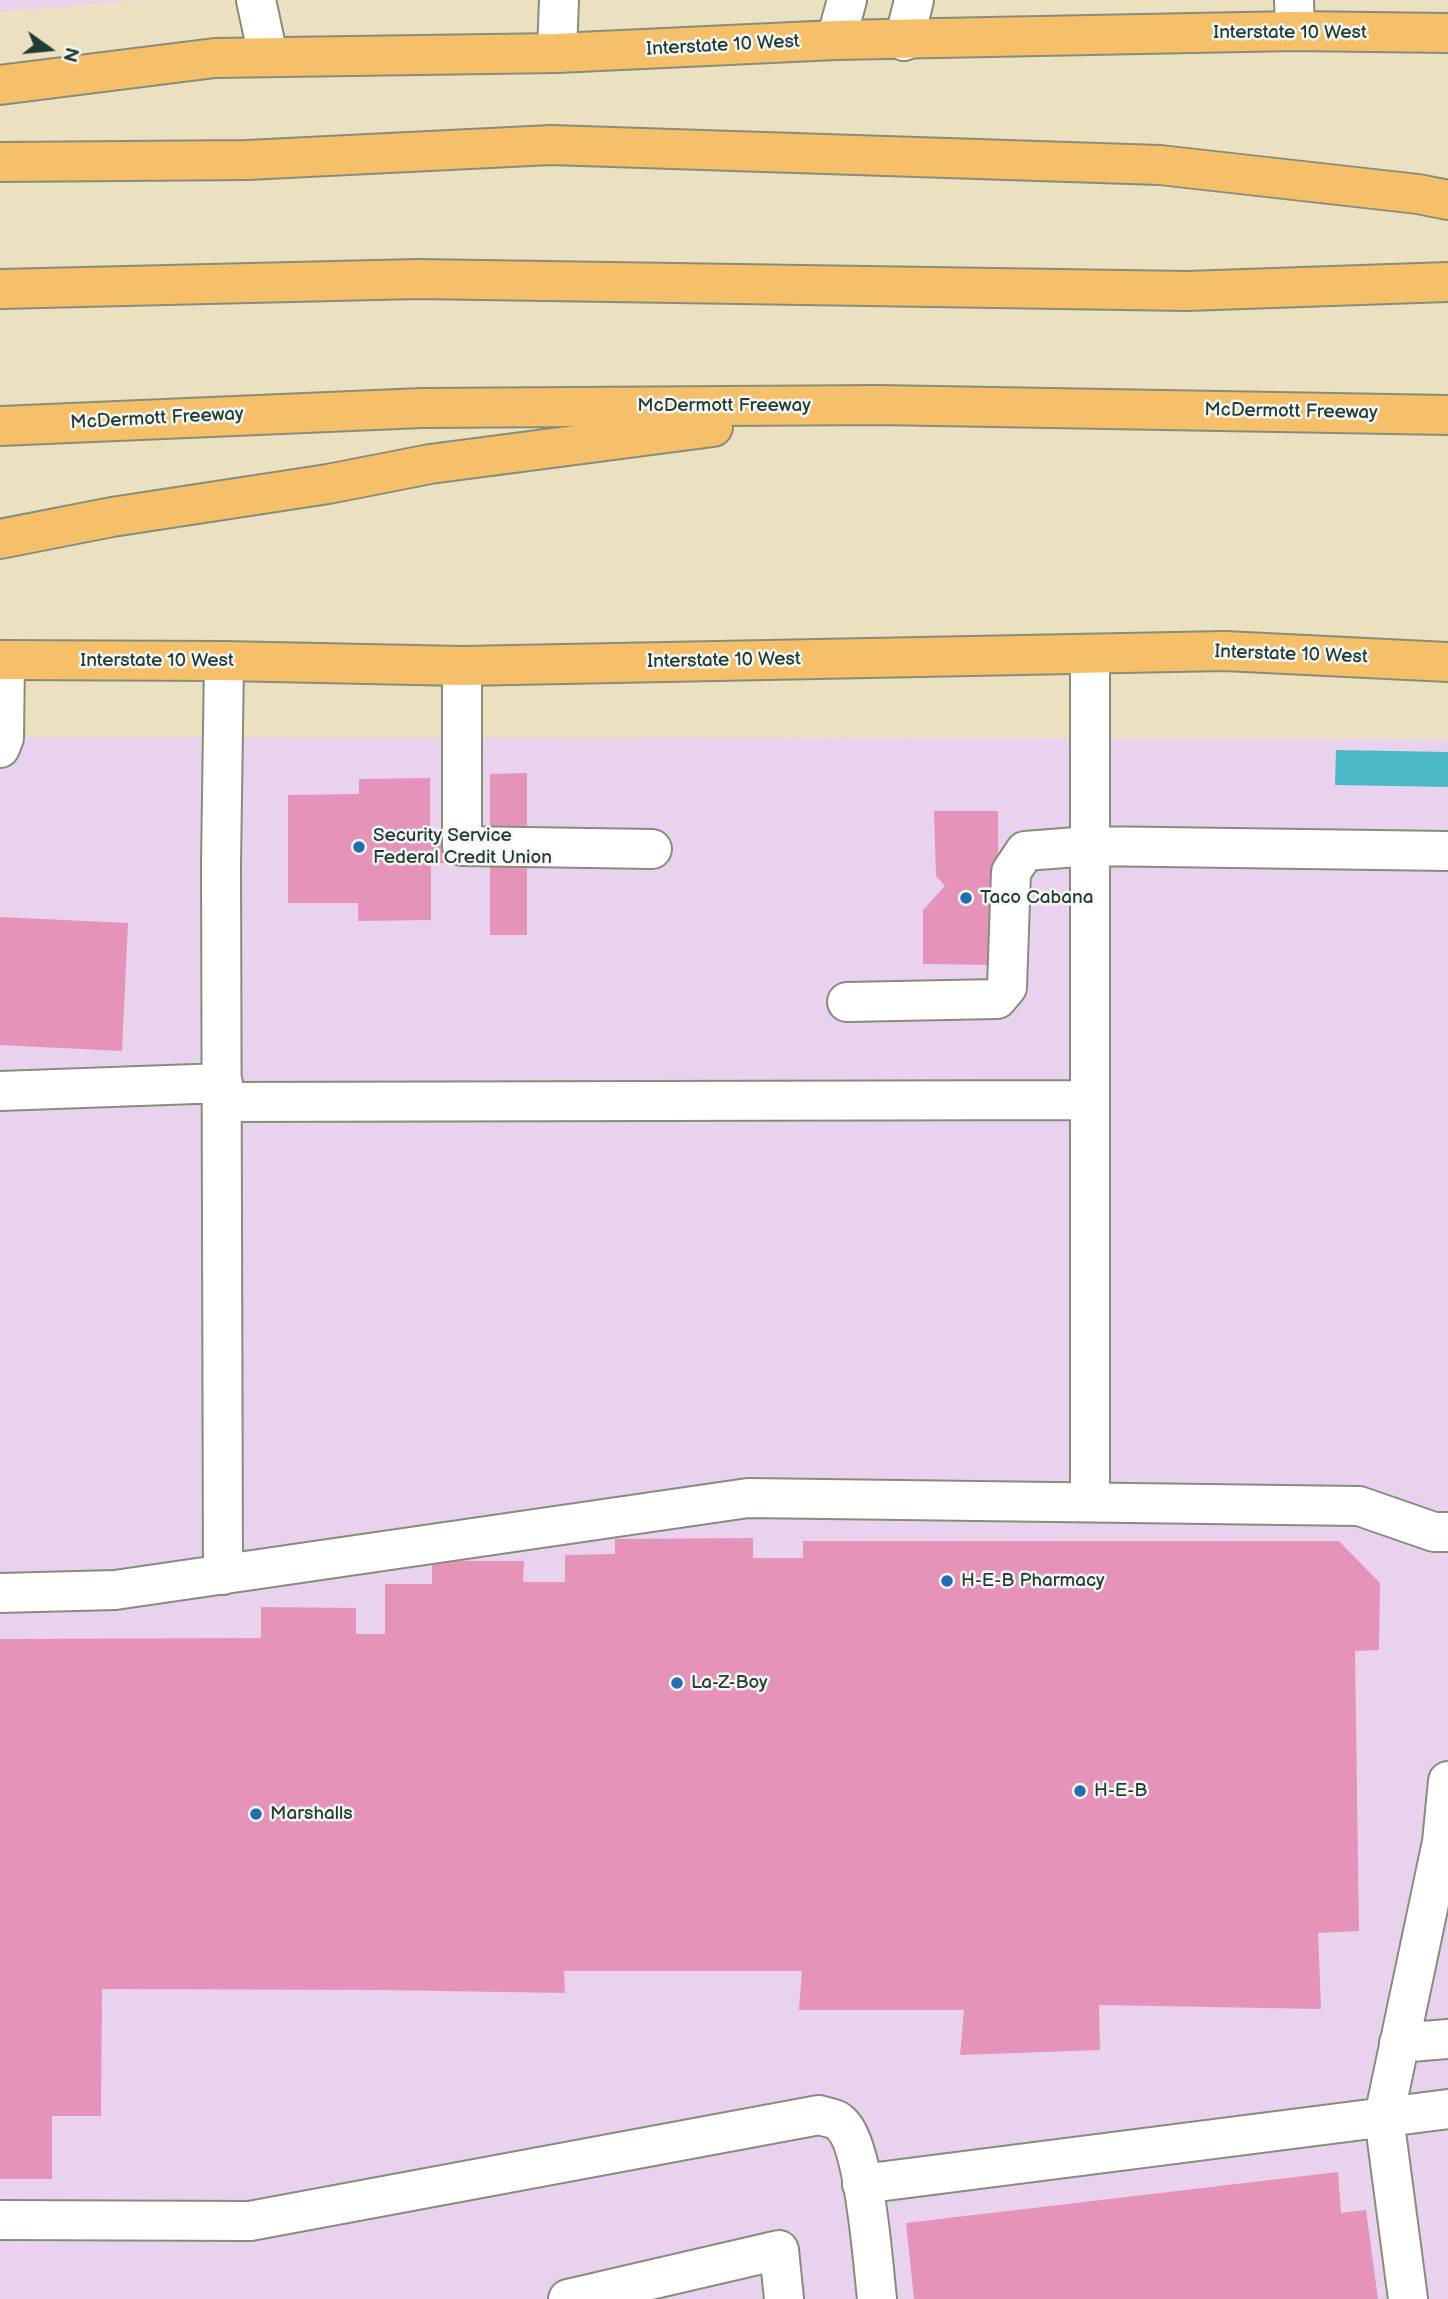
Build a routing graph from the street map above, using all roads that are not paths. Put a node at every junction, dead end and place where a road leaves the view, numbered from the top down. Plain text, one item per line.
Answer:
1 (256, 0) edge
2 (559, 0) edge
3 (847, 0) edge
4 (914, 0) edge
5 (1295, 16) edge
6 (1448, 33) edge
7 (836, 40) junction
8 (904, 40) junction
9 (557, 53) junction
10 (268, 56) junction
11 (0, 85) edge
12 (0, 162) edge
13 (1448, 200) edge
14 (1448, 282) edge
15 (0, 289) edge
16 (879, 405) junction
17 (1448, 415) edge
18 (0, 426) edge
19 (0, 539) edge
20 (1090, 654) junction
21 (2, 660) edge
22 (224, 661) junction
23 (1448, 662) edge
24 (462, 666) junction
25 (0, 748) edge
26 (1090, 846) junction
27 (652, 849) dead end
28 (1448, 851) edge
29 (847, 1002) dead end
30 (0, 1091) edge
31 (223, 1093) junction
32 (1090, 1100) junction
33 (1090, 1502) junction
34 (1448, 1532) edge
35 (223, 1575) junction
36 (0, 1593) edge
37 (1448, 1781) edge
38 (1448, 2039) edge
39 (1399, 2043) junction
40 (1448, 2109) edge
41 (1384, 2117) junction
42 (862, 2184) junction
43 (0, 2220) edge
44 (666, 2288) edge
45 (568, 2299) edge
46 (785, 2299) edge
47 (877, 2299) edge
48 (1408, 2299) edge

1 - 10 street
2 - 9 street
3 - 7 street
4 - 8 street
5 - 6 main road, Interstate 10 West
5 - 8 main road, Interstate 10 West
7 - 8 main road, Interstate 10 West
7 - 9 main road, Interstate 10 West
9 - 10 main road, Interstate 10 West
10 - 11 main road, Interstate 10 West
12 - 13 main road
14 - 15 main road
16 - 17 main road, McDermott Freeway
16 - 18 main road, McDermott Freeway
16 - 19 main road
20 - 23 main road, Interstate 10 West
20 - 24 main road, Interstate 10 West
20 - 26 street
21 - 22 main road, Interstate 10 West
21 - 25 street
22 - 24 main road, Interstate 10 West
22 - 31 street
24 - 27 street
26 - 28 street
26 - 29 street
26 - 32 street
30 - 31 street
31 - 32 street
31 - 35 street
32 - 33 street
33 - 34 street
33 - 35 street
35 - 36 street
37 - 39 street
38 - 39 street
39 - 41 street
40 - 41 street
41 - 42 street
41 - 48 street
42 - 43 street
42 - 47 street
44 - 45 street
44 - 46 street

